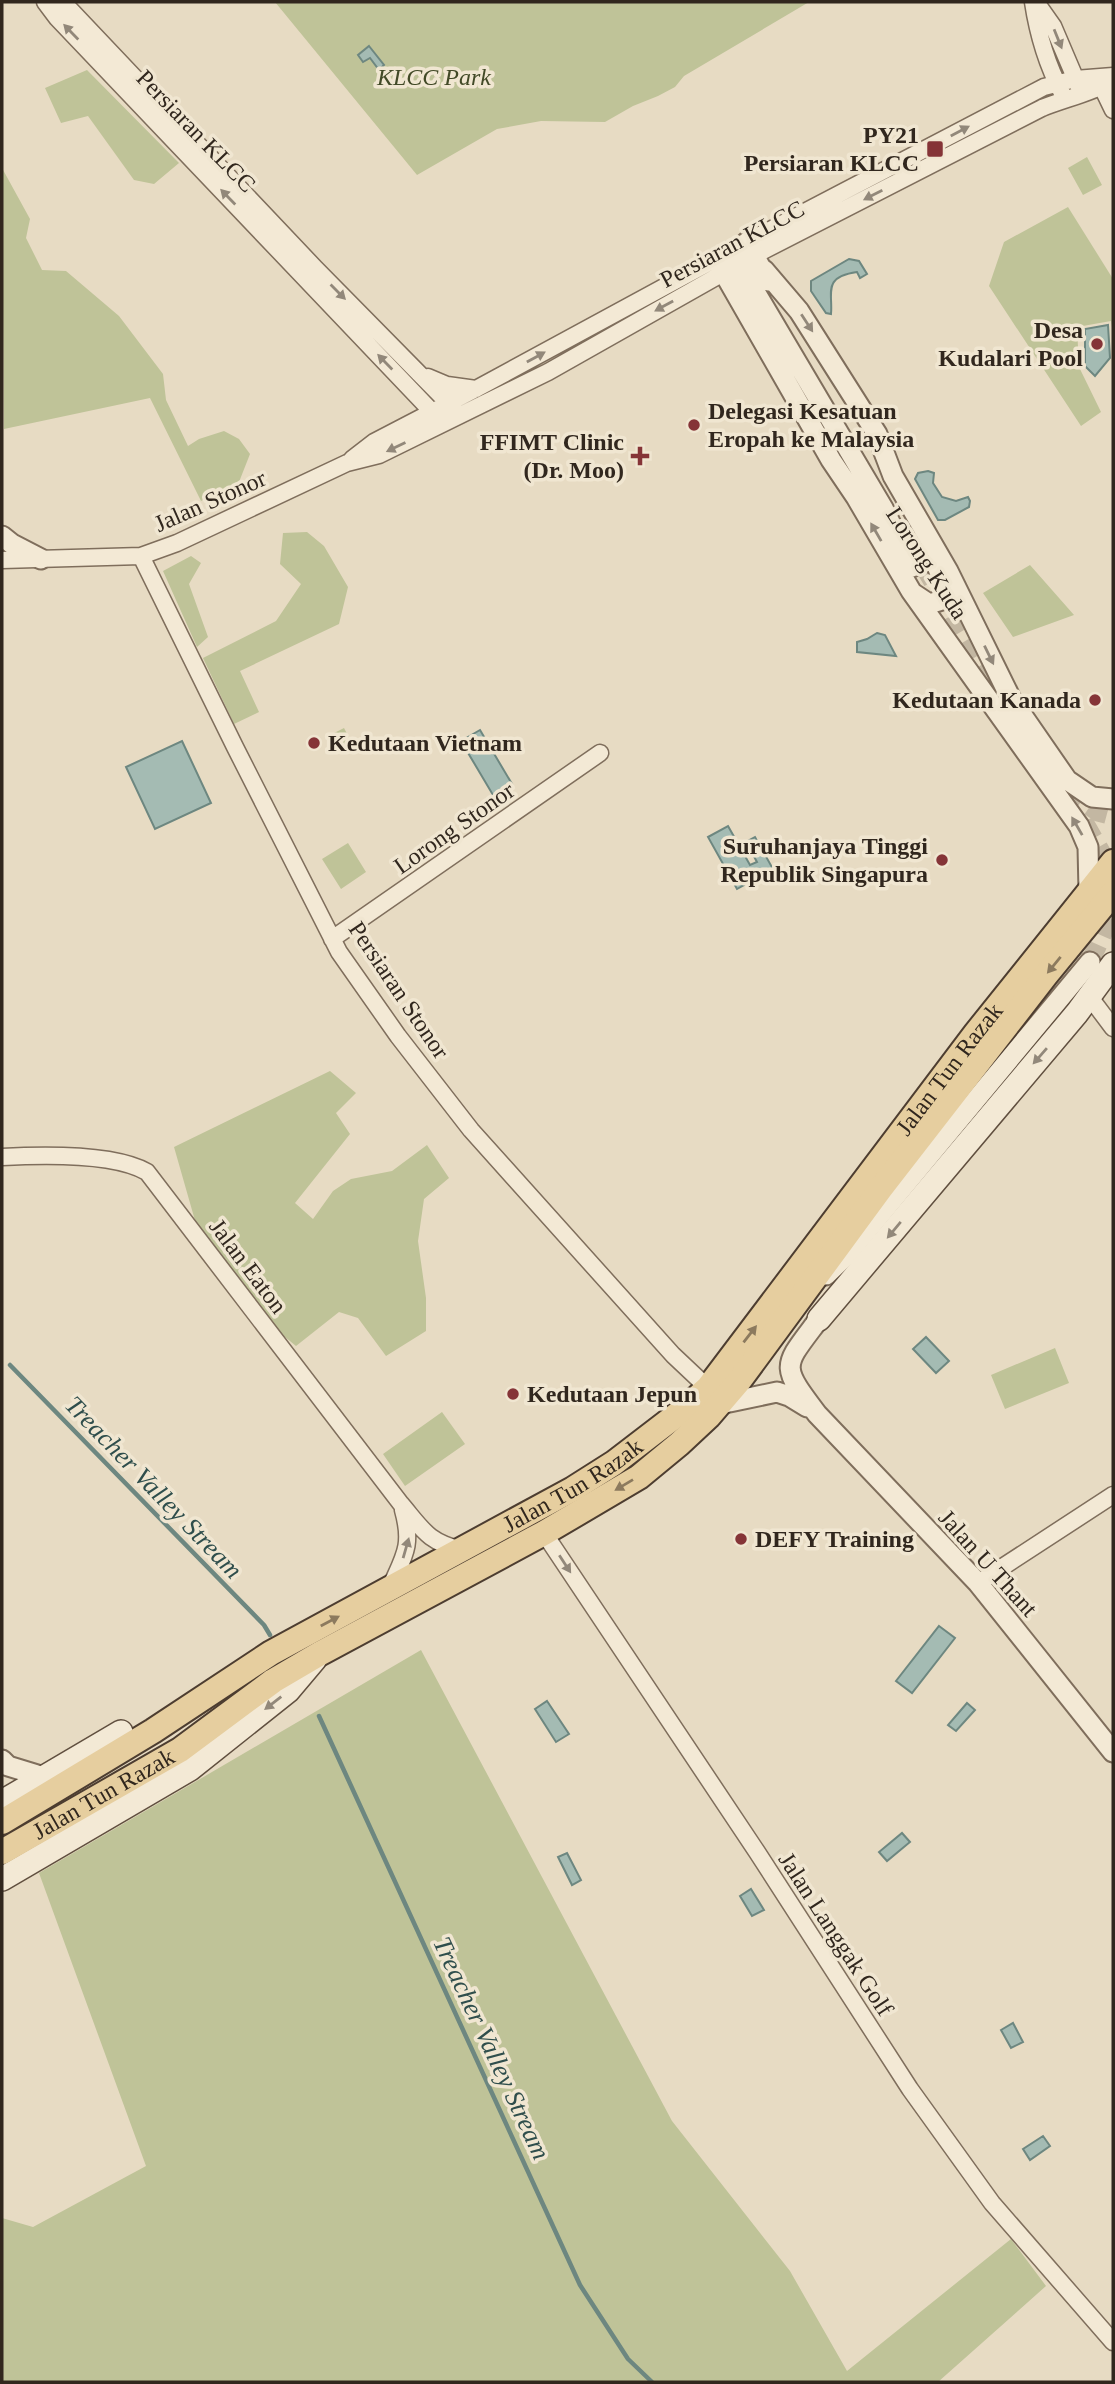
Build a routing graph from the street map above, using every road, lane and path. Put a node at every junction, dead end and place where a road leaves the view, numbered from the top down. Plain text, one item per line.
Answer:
1 (45, 2) edge
2 (63, 2) edge
3 (1034, 2) edge
4 (1106, 80) edge
5 (1078, 86) junction
6 (1061, 91) junction
7 (1113, 110) edge
8 (201, 159) junction
9 (739, 259) junction
10 (309, 271) junction
11 (414, 368) junction
12 (476, 389) junction
13 (454, 409) junction
14 (437, 418) junction
15 (887, 503) dead end
16 (2, 536) edge
17 (934, 548) junction
18 (141, 556) junction
19 (41, 559) junction
20 (2, 560) edge
21 (912, 567) dead end
22 (911, 591) junction
23 (600, 753) dead end
24 (1113, 799) edge
25 (1113, 862) edge
26 (1101, 892) edge
27 (1113, 903) edge
28 (1084, 929) junction
29 (332, 939) junction
30 (1090, 962) tunnel mouth
31 (1113, 964) tunnel mouth
32 (1089, 996) junction
33 (1113, 1028) edge
34 (2, 1157) edge
35 (793, 1307) junction
36 (819, 1320) joint
37 (714, 1396) junction
38 (817, 1414) junction
39 (1113, 1495) edge
40 (401, 1504) junction
41 (544, 1533) junction
42 (463, 1550) junction
43 (978, 1583) junction
44 (389, 1589) junction
45 (247, 1667) junction
46 (121, 1732) joint
47 (1113, 1752) edge
48 (2, 1760) edge
49 (185, 1760) junction
50 (44, 1777) junction
51 (2, 1802) edge
52 (2, 1822) edge
53 (2, 1852) edge
54 (2, 1865) edge
55 (2, 1879) edge
56 (1113, 2342) edge

8 -> 1 street, Persiaran KLCC
2 - 8 street, Persiaran KLCC
3 -> 5 street
3 - 6 street
4 - 5 street, Persiaran KLCC
4 - 7 street
5 - 6 street, Persiaran KLCC
6 - 9 street, Persiaran KLCC
8 - 10 street, Persiaran KLCC
12 -> 9 street, Persiaran KLCC
9 -> 13 street, Persiaran KLCC
9 - 15 street, Lorong Kuda
9 -> 17 street, Lorong Kuda
9 - 21 street
22 -> 9 street, Lorong Kuda
10 -> 11 street, Persiaran KLCC
14 -> 10 street, Persiaran KLCC
11 - 12 street, Persiaran KLCC
11 - 13 street, Persiaran KLCC
12 - 13 street, Persiaran KLCC
13 - 14 street, Persiaran KLCC
14 - 18 street, Jalan Stonor
16 - 19 street
17 - 22 street
17 -> 24 street, Lorong Kuda
18 - 19 street, Jalan Stonor
18 - 29 street, Persiaran Stonor
19 - 20 street, Jalan Stonor
26 -> 22 street, Lorong Kuda
23 - 29 street, Lorong Stonor
25 - 26 main road, Jalan Tun Razak
26 - 28 main road, Jalan Tun Razak
37 -> 26 main road, Jalan Tun Razak
27 - 28 main road
28 -> 35 main road, Jalan Tun Razak
29 - 37 street, Persiaran Stonor
30 - 35 street
31 - 32 main road
32 - 33 street
32 -> 36 main road
34 - 40 street, Jalan Eaton
35 - 37 main road, Jalan Tun Razak
36 - 38 street, Jalan U Thant
37 - 38 street, Jalan U Thant
37 -> 41 main road, Jalan Tun Razak
37 - 42 main road, Jalan Tun Razak
38 - 43 street, Jalan U Thant
39 - 43 street
40 - 42 street, Jalan Eaton
44 -> 40 street, Jalan Eaton
41 -> 49 main road, Jalan Tun Razak
41 -> 56 street, Jalan Langgak Golf
42 - 44 main road, Jalan Tun Razak
43 - 47 street, Jalan U Thant
45 -> 44 main road, Jalan Tun Razak
45 - 46 main road
45 - 52 main road, Jalan Tun Razak
46 - 50 main road
48 - 50 street
49 - 53 main road, Jalan Tun Razak
49 - 54 main road
49 - 55 main road
50 - 51 main road

